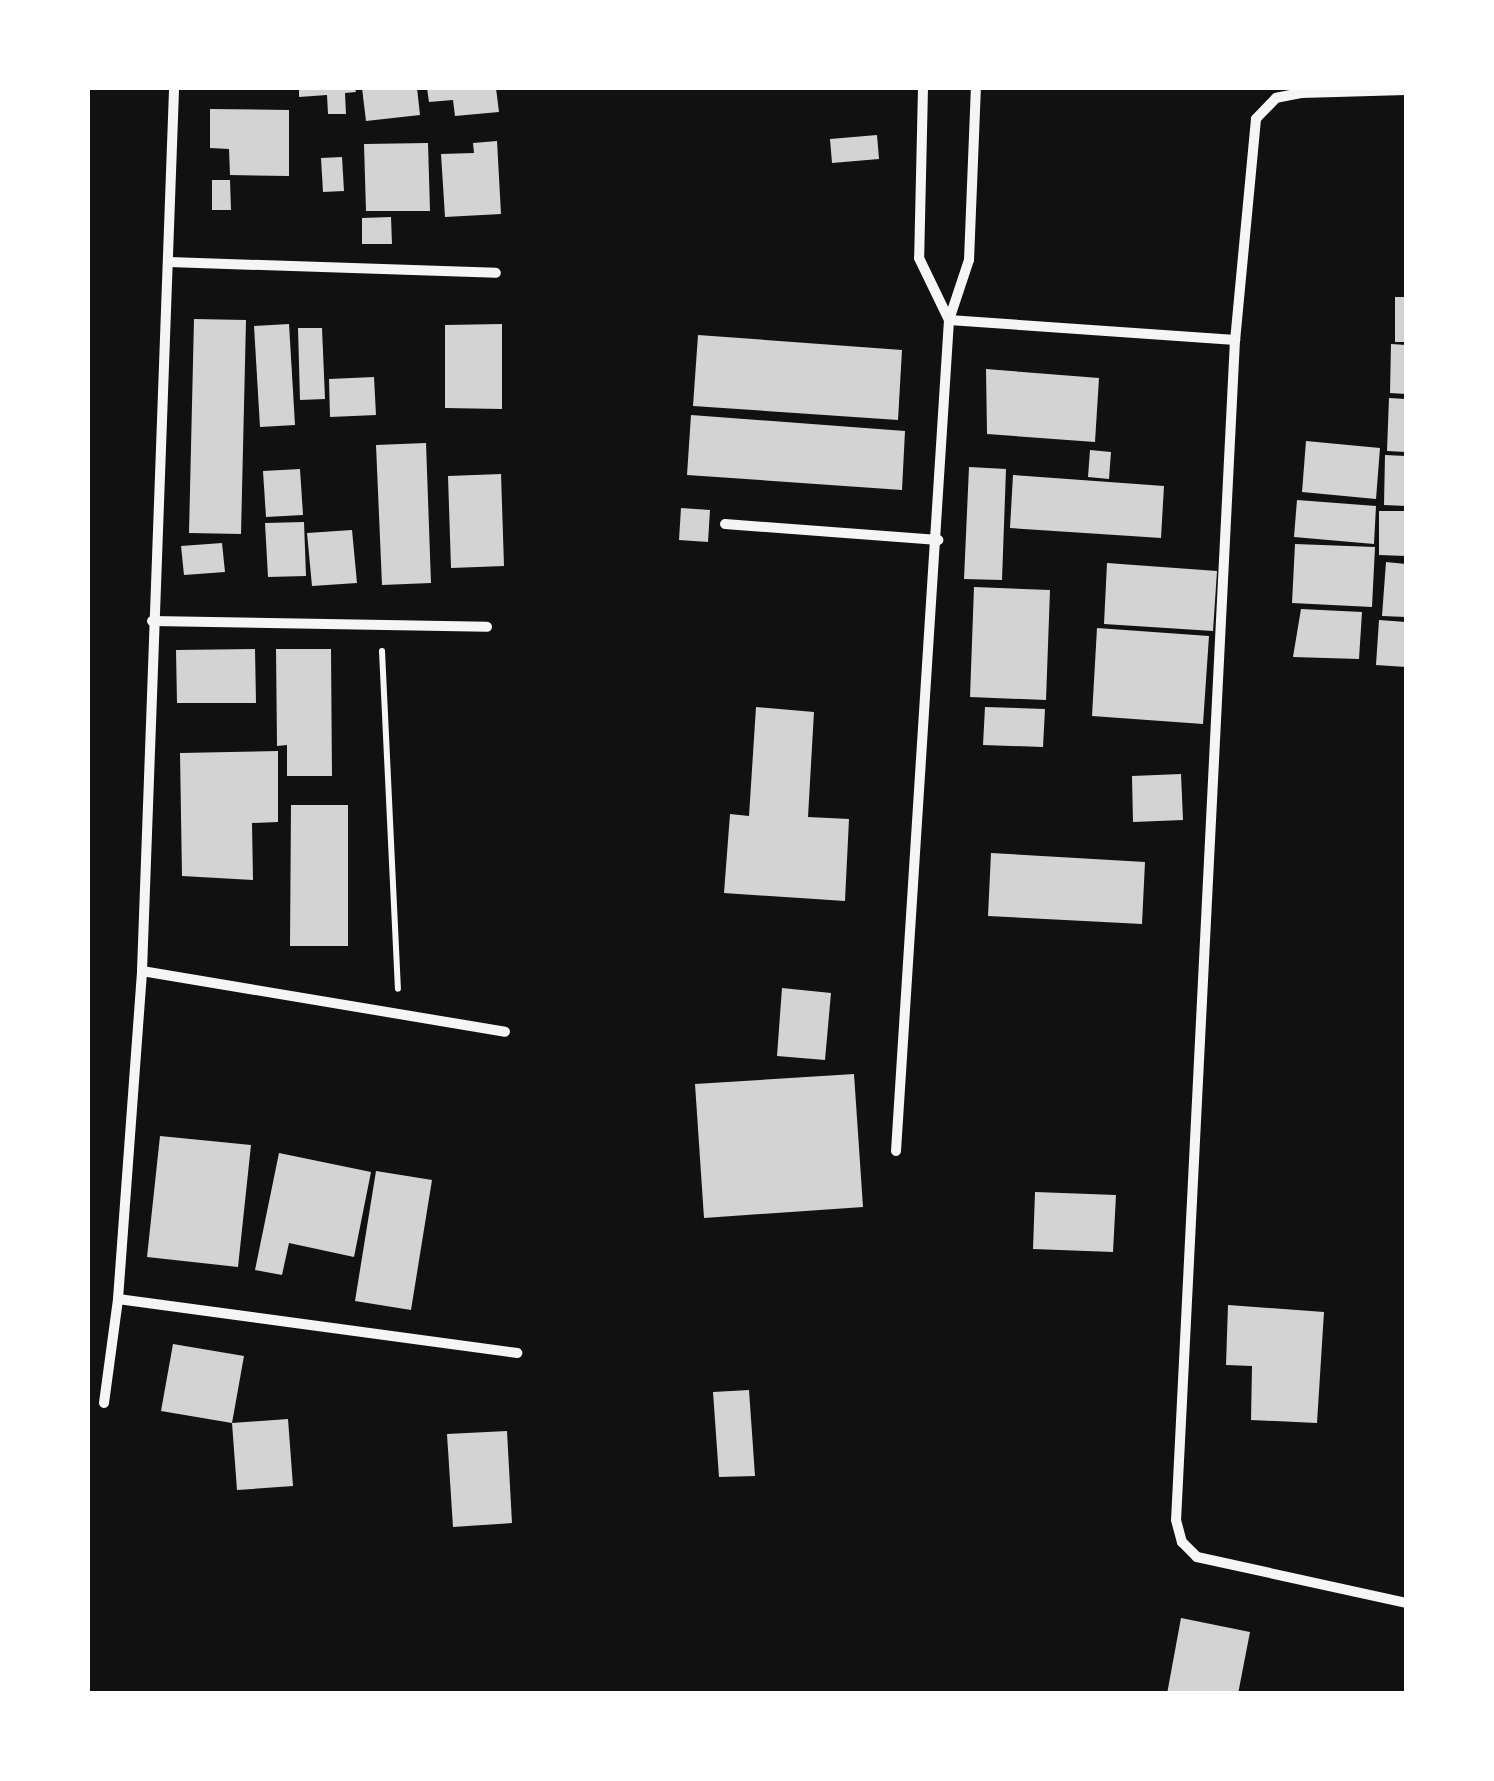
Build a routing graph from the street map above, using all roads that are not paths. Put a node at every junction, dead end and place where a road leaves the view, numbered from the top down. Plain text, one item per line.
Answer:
1 (174, 88) edge
2 (923, 88) edge
3 (976, 88) edge
4 (1406, 90) edge
5 (170, 262) junction
6 (496, 273) dead end
7 (949, 320) junction
8 (1235, 340) junction
9 (726, 524) dead end
10 (938, 540) junction
11 (152, 621) junction
12 (487, 627) dead end
13 (142, 970) junction
14 (505, 1032) dead end
15 (896, 1151) dead end
16 (118, 1299) junction
17 (517, 1353) dead end
18 (104, 1403) dead end
19 (1406, 1602) edge

1 - 5 street
2 - 7 street
3 - 7 street
4 - 8 street
5 - 6 street
5 - 11 street
7 - 8 street
7 - 10 street
8 - 19 street
9 - 10 street
10 - 15 street
11 - 12 street
11 - 13 street
13 - 14 street
13 - 16 street
16 - 17 street
16 - 18 street

